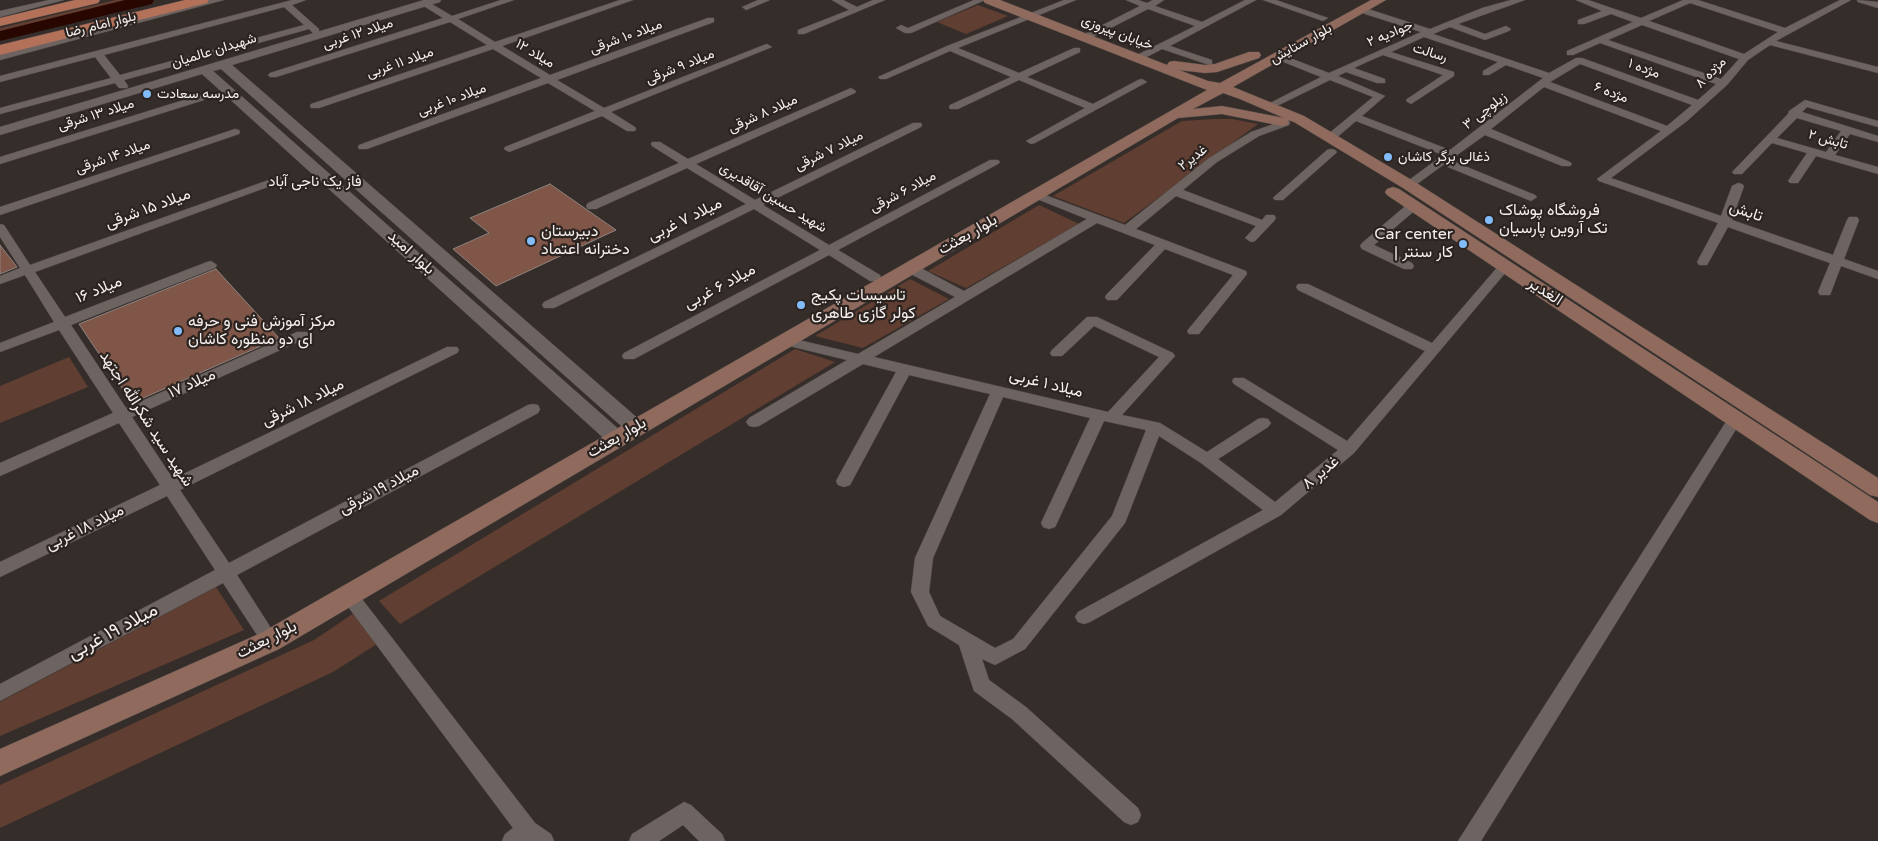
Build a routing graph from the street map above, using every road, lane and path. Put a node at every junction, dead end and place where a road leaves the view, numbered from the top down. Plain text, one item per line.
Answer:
1 (6, 0) edge
2 (60, 0) edge
3 (93, 0) edge
4 (202, 0) edge
5 (220, 0) edge
6 (302, 0) edge
7 (510, 0) edge
8 (629, 0) edge
9 (766, 0) edge
10 (836, 0) edge
11 (881, 0) edge
12 (968, 0) edge
13 (981, 0) edge
14 (989, 0) edge
15 (1072, 0) edge
16 (1130, 0) edge
17 (1160, 0) edge
18 (1252, 0) edge
19 (1267, 0) edge
20 (1380, 0) edge
21 (1520, 0) edge
22 (1580, 0) edge
23 (1689, 0) edge
24 (1847, 0) edge
25 (1861, 0) edge
26 (430, 2) edge
27 (285, 4) junction
28 (1358, 5) edge
29 (1878, 5) edge
30 (1147, 6) junction
31 (746, 7) dead end
32 (857, 10) junction
33 (1610, 11) junction
34 (0, 14) edge
35 (16, 14) junction
36 (1031, 17) junction
37 (1323, 18) junction
38 (451, 19) junction
39 (711, 20) dead end
40 (0, 22) edge
41 (1581, 22) dead end
42 (1640, 22) junction
43 (1450, 24) junction
44 (207, 25) junction
45 (1202, 25) junction
46 (311, 26) junction
47 (1506, 29) dead end
48 (1298, 31) junction
49 (801, 32) dead end
50 (1785, 32) junction
51 (1428, 33) junction
52 (216, 35) dead end
53 (321, 35) junction
54 (1314, 36) junction
55 (1084, 38) junction
56 (1599, 40) junction
57 (1768, 42) junction
58 (494, 45) junction
59 (1162, 46) junction
60 (767, 47) dead end
61 (950, 48) junction
62 (0, 50) edge
63 (1077, 50) dead end
64 (1382, 52) junction
65 (1479, 53) junction
66 (1570, 53) dead end
67 (98, 54) junction
68 (1254, 55) junction
69 (0, 57) edge
70 (1745, 58) junction
71 (1141, 59) junction
72 (1272, 60) junction
73 (1466, 60) dead end
74 (1579, 60) joint
75 (1209, 62) dead end
76 (1505, 62) junction
77 (223, 64) junction
78 (1346, 69) junction
79 (205, 70) junction
80 (1878, 70) edge
81 (1486, 73) dead end
82 (273, 75) dead end
83 (883, 77) dead end
84 (1020, 77) junction
85 (1330, 77) junction
86 (117, 79) junction
87 (550, 79) junction
88 (0, 80) edge
89 (1547, 80) junction
90 (1382, 81) dead end
91 (1142, 82) dead end
92 (1723, 83) junction
93 (1213, 88) junction
94 (851, 91) dead end
95 (127, 93) junction
96 (200, 98) dead end
97 (1410, 101) dead end
98 (1275, 104) junction
99 (1699, 104) junction
100 (315, 106) dead end
101 (954, 107) dead end
102 (1094, 108) junction
103 (0, 111) edge
104 (603, 112) junction
105 (1793, 114) junction
106 (1355, 117) junction
107 (1167, 119) junction
108 (1292, 121) junction
109 (1878, 124) edge
110 (917, 125) dead end
111 (631, 129) dead end
112 (1483, 130) junction
113 (1669, 130) junction
114 (1848, 130) junction
115 (0, 131) edge
116 (235, 132) dead end
117 (1878, 138) edge
118 (1769, 139) junction
119 (1031, 141) dead end
120 (656, 144) dead end
121 (1331, 144) junction
122 (363, 147) dead end
123 (509, 149) dead end
124 (1813, 152) junction
125 (1829, 156) junction
126 (1447, 157) junction
127 (0, 161) edge
128 (994, 162) dead end
129 (688, 164) junction
130 (1566, 164) dead end
131 (1878, 171) edge
132 (1375, 172) junction
133 (1738, 172) dead end
134 (280, 179) dead end
135 (1603, 179) joint
136 (1794, 181) dead end
137 (1409, 185) junction
138 (1738, 186) dead end
139 (1176, 191) junction
140 (1036, 195) junction
141 (1531, 197) dead end
142 (1279, 198) dead end
143 (754, 204) junction
144 (1414, 205) junction
145 (592, 206) dead end
146 (0, 211) edge
147 (398, 218) junction
148 (1097, 218) junction
149 (1853, 220) dead end
150 (1725, 222) junction
151 (380, 226) junction
152 (0, 228) edge
153 (1127, 230) junction
154 (1251, 238) dead end
155 (1163, 244) junction
156 (431, 248) junction
157 (827, 249) junction
158 (414, 256) junction
159 (1838, 261) junction
160 (1702, 262) dead end
161 (211, 264) dead end
162 (1408, 266) dead end
163 (1505, 266) junction
164 (910, 268) junction
165 (27, 270) junction
166 (1878, 275) edge
167 (875, 278) junction
168 (0, 280) edge
169 (1303, 287) dead end
170 (1825, 292) dead end
171 (966, 297) junction
172 (1112, 297) dead end
173 (549, 305) dead end
174 (62, 324) junction
175 (1194, 331) dead end
176 (302, 335) dead end
177 (786, 341) junction
178 (0, 348) edge
179 (452, 350) dead end
180 (1435, 350) junction
181 (1057, 353) dead end
182 (629, 356) dead end
183 (862, 358) junction
184 (905, 368) junction
185 (1239, 381) dead end
186 (999, 391) junction
187 (533, 409) dead end
188 (123, 415) junction
189 (1105, 417) junction
190 (1736, 418) junction
191 (754, 422) dead end
192 (1264, 423) dead end
193 (1155, 427) junction
194 (621, 429) junction
195 (1349, 449) junction
196 (1207, 459) junction
197 (0, 470) edge
198 (844, 482) dead end
199 (169, 487) junction
200 (1878, 489) edge
201 (1275, 511) junction
202 (1878, 514) edge
203 (1049, 522) dead end
204 (0, 570) edge
205 (225, 572) junction
206 (349, 595) junction
207 (1084, 617) dead end
208 (263, 630) junction
209 (967, 641) junction
210 (0, 693) edge
211 (0, 748) edge
212 (0, 763) edge
213 (1131, 815) dead end
214 (528, 837) edge
215 (640, 841) edge
216 (714, 841) edge
217 (1470, 841) edge

1 - 35 street
2 - 35 street
3 - 35 main road, بلوار امام رضا
4 - 62 main road, بلوار امام رضا
5 - 69 street
6 - 27 street
7 - 38 street, میلاد ۱۲ غربی
8 - 58 street, میلاد ۱۱ غربی
9 - 31 street
10 - 32 street
11 - 32 street
12 - 13 street
14 - 36 main road, خیابان پیروزی
15 - 36 street
16 - 30 street
17 - 30 street
18 - 45 street
19 - 37 street
20 - 28 main road, بلوار ستایش
21 - 43 street, جوادیه ۲
22 - 33 street
23 - 42 street
23 - 50 street
24 - 50 street, مژده ۸
25 - 29 street
26 - 38 street, میلاد ۱۲
26 - 53 street, شهیدان عالمیان
27 - 44 street
27 - 46 street
28 - 37 main road, بلوار ستایش
28 - 51 street, مژده ۶
28 - 54 main road, بلوار ستایش
30 - 45 street
30 - 55 street
32 - 49 street
33 - 41 street
33 - 42 street
34 - 35 street
35 - 40 main road, بلوار امام رضا
36 - 55 main road, خیابان پیروزی
36 - 61 street
37 - 48 main road, بلوار ستایش
38 - 58 street, میلاد ۱۲
38 - 82 street, میلاد ۱۲ غربی
39 - 87 street, میلاد ۱۰ شرقی
42 - 56 street
42 - 70 street
43 - 47 street
43 - 51 street, جوادیه ۲
44 - 52 street
44 - 67 street
45 - 59 street
46 - 53 street
46 - 86 street
48 - 54 main road
48 - 68 main road, بلوار ستایش
50 - 57 street, مژده ۸
51 - 64 street, جوادیه ۲
51 - 65 street, مژده ۶
53 - 77 street, شهیدان عالمیان
54 - 72 main road, بلوار ستایش
55 - 71 main road, خیابان پیروزی
56 - 66 street
56 - 92 street
57 - 70 street, مژده ۸
57 - 80 street
58 - 87 street, میلاد ۱۲
58 - 100 street, میلاد ۱۱ غربی
59 - 71 street
59 - 75 street
60 - 104 street, میلاد ۹ شرقی
61 - 83 street
61 - 84 street
63 - 84 street
64 - 78 street, جوادیه ۲
64 - 97 street, رسالت
65 - 73 street
65 - 76 street, مژده ۶
67 - 86 street
67 - 88 street
68 - 71 main road
68 - 93 main road, بلوار ستایش
70 - 92 street, مژده ۸
71 - 93 main road, خیابان پیروزی
72 - 85 street
72 - 93 main road, بلوار ستایش
72 - 98 main road
74 - 89 street, زیلوچی ۳
74 - 99 street, مژده ۱
76 - 81 street
76 - 89 street, مژده ۶
77 - 79 street, شهیدان عالمیان
77 - 147 street, بلوار امید
78 - 85 street, جوادیه ۲
78 - 90 street
79 - 95 street, شهیدان عالمیان
79 - 151 street, بلوار امید
84 - 101 street
84 - 102 street
85 - 98 street, جوادیه ۲
85 - 106 street
86 - 95 street
86 - 103 street
87 - 104 street, میلاد ۱۲
87 - 122 street, میلاد ۱۰ غربی
89 - 112 street, زیلوچی ۳
89 - 113 street, مژده ۶
91 - 102 street
92 - 99 street, مژده ۸
93 - 107 main road, بلوار بعثت
93 - 108 main road, الغدیر
93 - 167 main road, بلوار بعثت
94 - 129 street, میلاد ۸ شرقی
95 - 115 street, شهیدان عالمیان
96 - 127 street, میلاد ۱۳ شرقی
98 - 108 main road
99 - 113 street, مژده ۸
102 - 119 street
104 - 111 street, میلاد ۱۲
104 - 123 street, میلاد ۹ شرقی
105 - 109 street
105 - 114 street
105 - 118 street
106 - 121 street
106 - 126 street
107 - 108 main road
107 - 140 main road, بلوار بعثت
108 - 121 main road, الغدیر
108 - 139 street, غدیر۲
110 - 143 street, میلاد ۷ شرقی
112 - 126 street, زیلوچی ۳
112 - 130 street
113 - 135 street, مژده ۸
114 - 117 street
114 - 125 street
116 - 146 street, میلاد ۱۴ شرقی
118 - 124 street, تابش ۲
118 - 133 street
120 - 129 street, شهید حسین آقاقدیری
121 - 132 main road, الغدیر
121 - 142 street
124 - 125 street, تابش ۲
124 - 136 street
125 - 131 street, تابش ۲
126 - 137 street, زیلوچی ۳
126 - 141 street
128 - 157 street, میلاد ۶ شرقی
129 - 143 street, شهید حسین آقاقدیری
129 - 145 street, میلاد ۸ شرقی
132 - 137 main road, الغدیر
132 - 144 main road, الغدیر
134 - 165 street, میلاد ۱۵ شرقی
135 - 150 street, تابش
137 - 200 main road, الغدیر
138 - 150 street
139 - 153 street, غدیر۲
139 - 154 street
140 - 148 street
140 - 164 main road, بلوار بعثت
143 - 157 street, شهید حسین آقاقدیری
143 - 173 street, میلاد ۷ غربی
144 - 162 street
144 - 163 main road, الغدیر
147 - 151 street
147 - 156 street, بلوار امید
148 - 153 street
148 - 171 street
149 - 159 street
150 - 159 street, تابش
150 - 160 street
151 - 158 street, بلوار امید
152 - 165 street, شهید سید شکرالله اجتهد
153 - 155 street
155 - 172 street
155 - 175 street
156 - 158 street
156 - 194 street, بلوار امید
157 - 167 street, شهید حسین آقاقدیری
157 - 182 street, میلاد ۶ غربی
158 - 194 street, بلوار امید
159 - 166 street, تابش
159 - 170 street
161 - 174 street, میلاد ۱۶
163 - 180 street, غدیر ۸
163 - 190 main road, الغدیر
164 - 171 street
164 - 177 main road, بلوار بعثت
165 - 168 street, میلاد ۱۵ شرقی
165 - 174 street, شهید سید شکرالله اجتهد
167 - 194 main road, بلوار بعثت
169 - 180 street
171 - 183 street
174 - 178 street, میلاد ۱۶
174 - 188 street, شهید سید شکرالله اجتهد
176 - 188 street, میلاد ۱۷
177 - 183 street, میلاد ۱ غربی
177 - 194 main road, بلوار بعثت
179 - 199 street, میلاد ۱۸ شرقی
180 - 195 street, غدیر ۸
181 - 189 street
183 - 184 street, میلاد ۱ غربی
183 - 191 street
184 - 186 street, میلاد ۱ غربی
184 - 198 street
185 - 195 street
186 - 189 street, میلاد ۱ غربی
186 - 209 street
187 - 205 street, میلاد ۱۹ شرقی
188 - 197 street, میلاد ۱۷
188 - 199 street, شهید سید شکرالله اجتهد
189 - 193 street, میلاد ۱ غربی
189 - 203 street
190 - 202 main road, الغدیر
190 - 217 street
192 - 196 street
193 - 196 street, میلاد ۱ غربی
193 - 209 street
194 - 206 main road, بلوار بعثت
194 - 208 main road, بلوار بعثت
195 - 201 street, غدیر ۸
196 - 201 street, میلاد ۱ غربی
199 - 204 street, میلاد ۱۸ غربی
199 - 205 street, شهید سید شکرالله اجتهد
201 - 207 street, غدیر ۸
205 - 208 street, شهید سید شکرالله اجتهد
205 - 210 street, میلاد ۱۹ غربی
206 - 212 main road, بلوار بعثت
206 - 214 street
208 - 211 main road, بلوار بعثت
209 - 213 street
215 - 216 street

